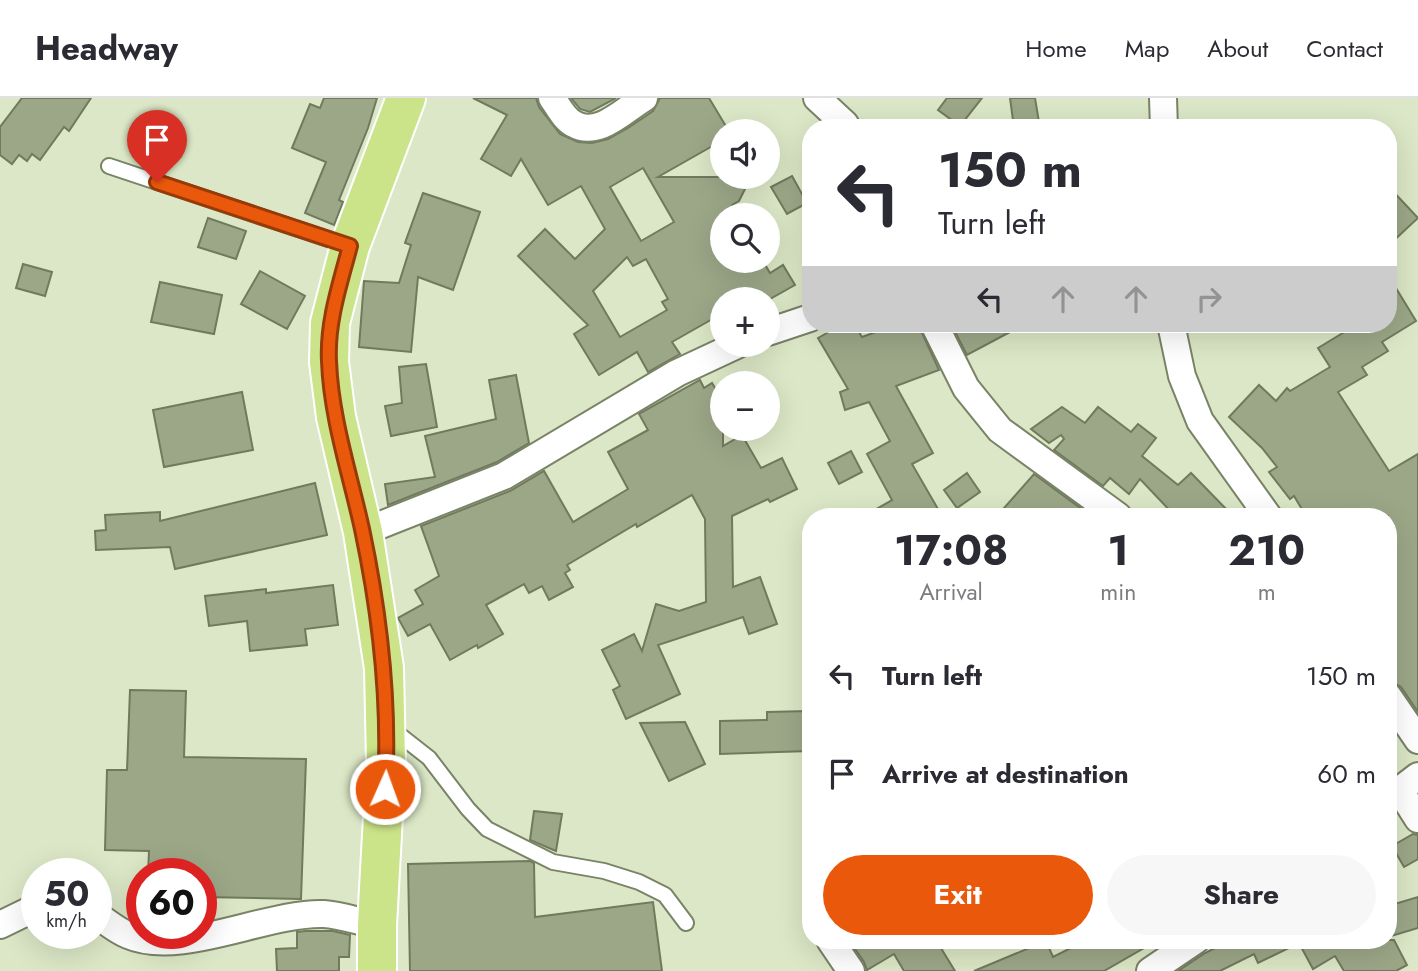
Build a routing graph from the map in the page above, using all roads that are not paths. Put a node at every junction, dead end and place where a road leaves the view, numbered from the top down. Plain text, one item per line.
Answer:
1 (406, 98) edge
2 (552, 98) edge
3 (644, 98) edge
4 (817, 98) edge
5 (1163, 98) edge
6 (840, 119) edge
7 (1164, 119) edge
8 (109, 166) dead end
9 (350, 246) junction
10 (802, 321) edge
11 (780, 328) edge
12 (938, 333) edge
13 (1173, 333) edge
14 (711, 357) edge
15 (1107, 508) edge
16 (1262, 508) edge
17 (363, 532) junction
18 (384, 696) junction
19 (1397, 709) edge
20 (1418, 740) edge
21 (1402, 788) edge
22 (1418, 819) edge
23 (21, 915) edge
24 (686, 923) dead end
25 (0, 925) edge
26 (377, 925) junction
27 (112, 926) edge
28 (836, 949) edge
29 (1183, 949) edge
30 (377, 971) edge
31 (850, 971) edge
32 (1150, 971) edge

1 - 9 main road
2 - 3 street
4 - 6 street
5 - 7 street
8 - 9 lane
9 - 17 main road
10 - 11 street
12 - 15 street
13 - 16 street
14 - 17 street
17 - 18 main road
18 - 24 lane
18 - 26 main road
19 - 20 street
21 - 22 street
23 - 25 street
26 - 27 street
26 - 30 main road
28 - 31 street
29 - 32 street

